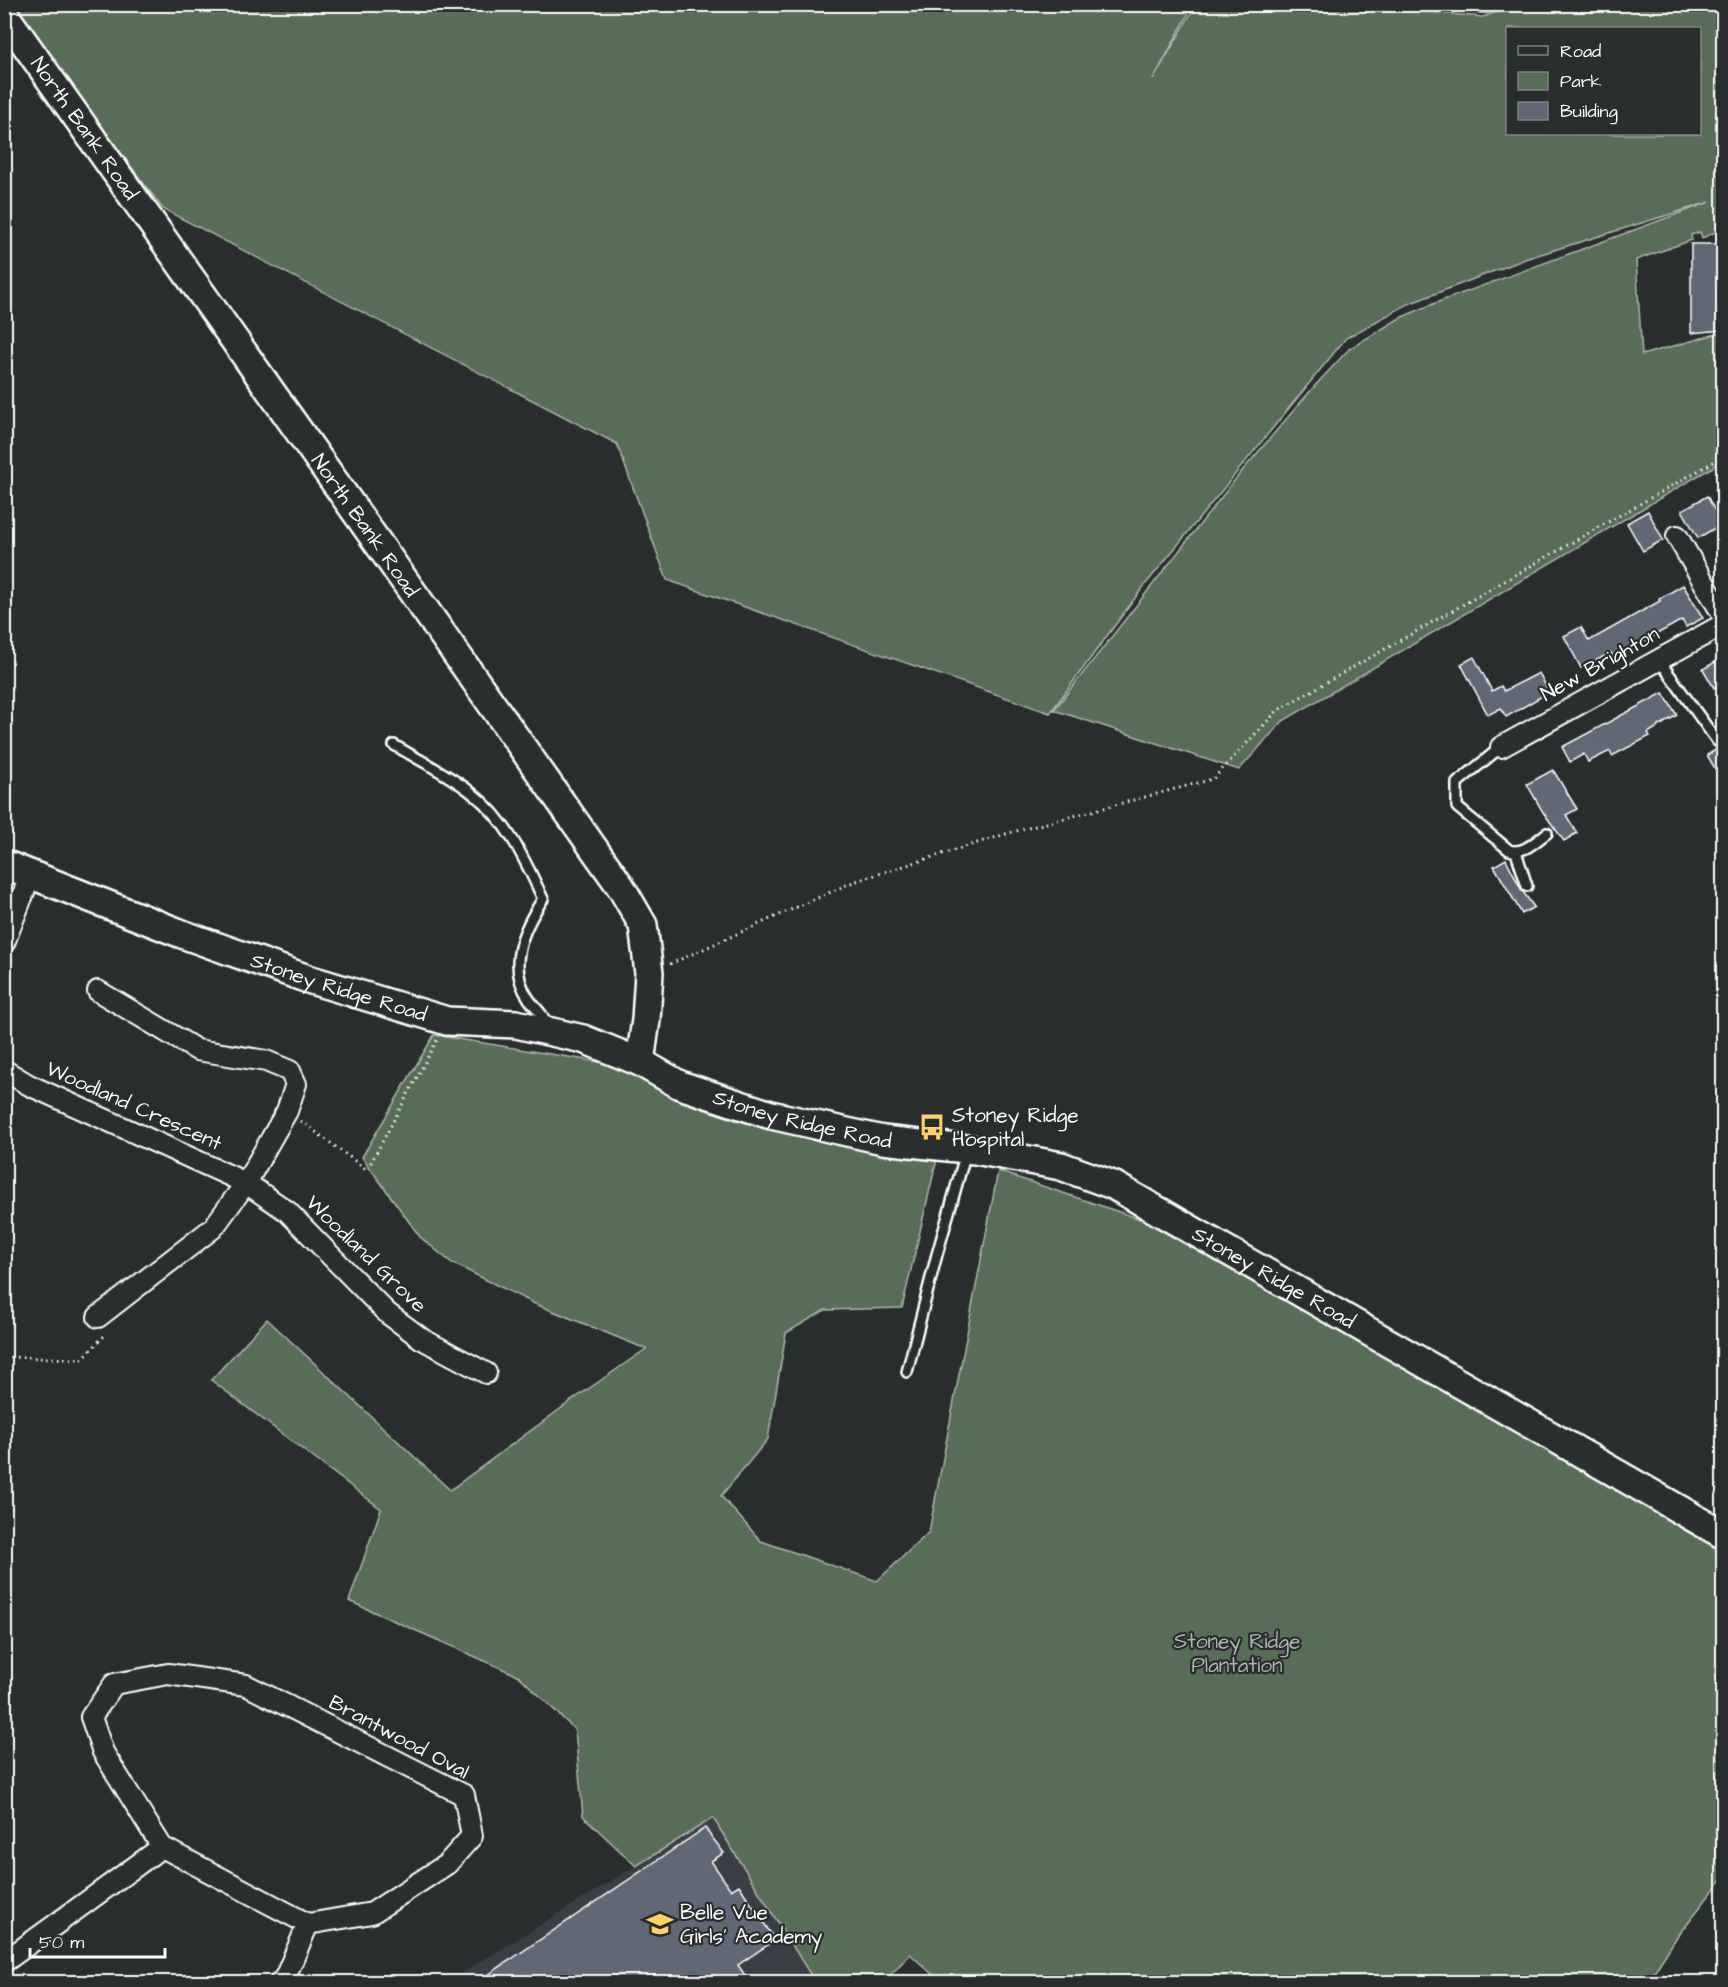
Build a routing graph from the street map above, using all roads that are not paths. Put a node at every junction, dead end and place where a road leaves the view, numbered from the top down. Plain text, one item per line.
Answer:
1 (4, 14) edge
2 (1677, 536) dead end
3 (1724, 617) edge
4 (1724, 624) edge
5 (1659, 660) junction
6 (1717, 741) dead end
7 (394, 745) dead end
8 (1501, 747) joint
9 (1547, 833) dead end
10 (1516, 852) junction
11 (4, 864) edge
12 (31, 874) junction
13 (1527, 886) dead end
14 (4, 942) edge
15 (98, 992) dead end
16 (549, 1031) junction
17 (640, 1062) junction
18 (4, 1070) edge
19 (967, 1149) junction
20 (246, 1183) junction
21 (98, 1317) road end
22 (907, 1372) dead end
23 (486, 1373) dead end
24 (1724, 1535) edge
25 (162, 1847) junction
26 (308, 1924) junction
27 (4, 1962) edge
28 (280, 1983) edge

1 - 17 street, North Bank Road
2 - 3 street
4 - 5 street, New Brighton
5 - 6 lane
5 - 8 street, New Brighton
7 - 16 lane
8 - 10 lane
9 - 10 lane
10 - 13 lane
11 - 12 street, Stoney Ridge Road
12 - 14 street
12 - 16 street, Stoney Ridge Road
15 - 20 street
16 - 17 street, Stoney Ridge Road
17 - 19 street, Stoney Ridge Road
18 - 20 street, Woodland Crescent
19 - 22 lane
19 - 24 street, Stoney Ridge Road
20 - 21 street
20 - 23 street, Woodland Grove
25 - 26 street
25 - 26 street, Brantwood Oval
25 - 27 street
26 - 28 street

